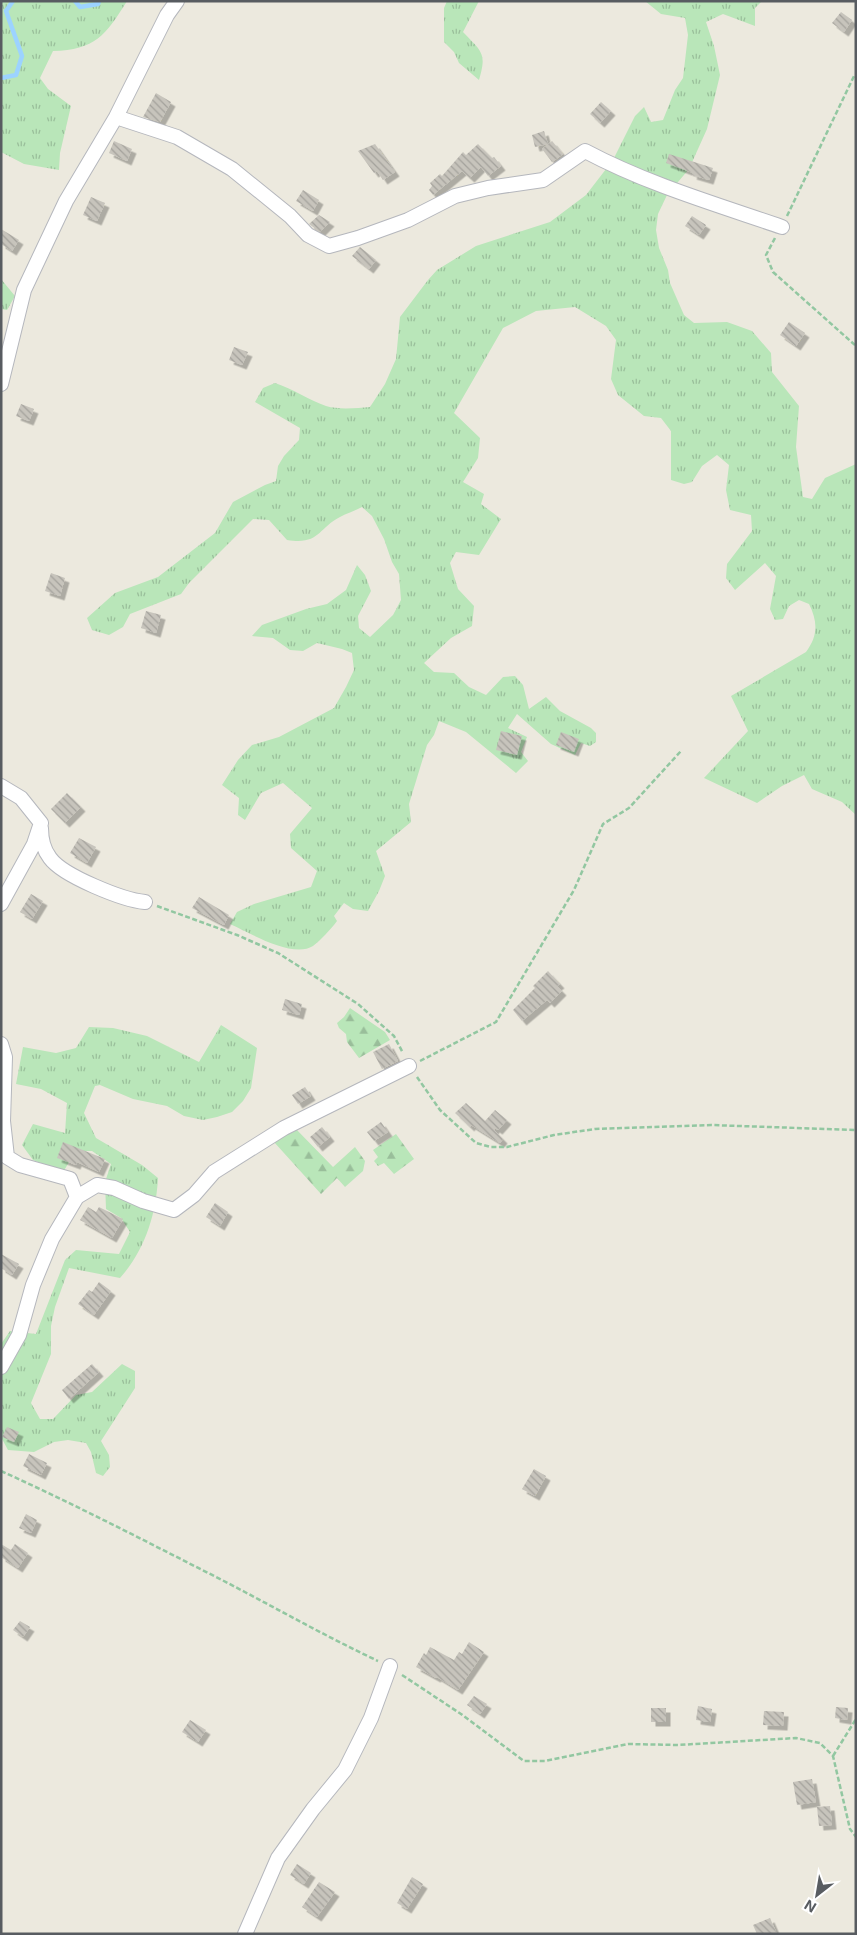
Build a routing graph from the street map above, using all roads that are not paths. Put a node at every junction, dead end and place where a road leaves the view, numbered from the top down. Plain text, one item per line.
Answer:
1 (176, 1) edge
2 (116, 117) junction
3 (782, 227) road end
4 (1, 384) edge
5 (1, 786) edge
6 (41, 822) junction
7 (145, 902) road end
8 (1, 904) edge
9 (1, 1044) edge
10 (409, 1066) road end
11 (77, 1197) junction
12 (3, 1359) edge
13 (390, 1666) road end
14 (245, 1934) edge

1 - 2 street
2 - 3 street
2 - 4 street
5 - 6 street
6 - 7 street
6 - 8 street
9 - 11 street
10 - 11 street
11 - 12 street
13 - 14 street

